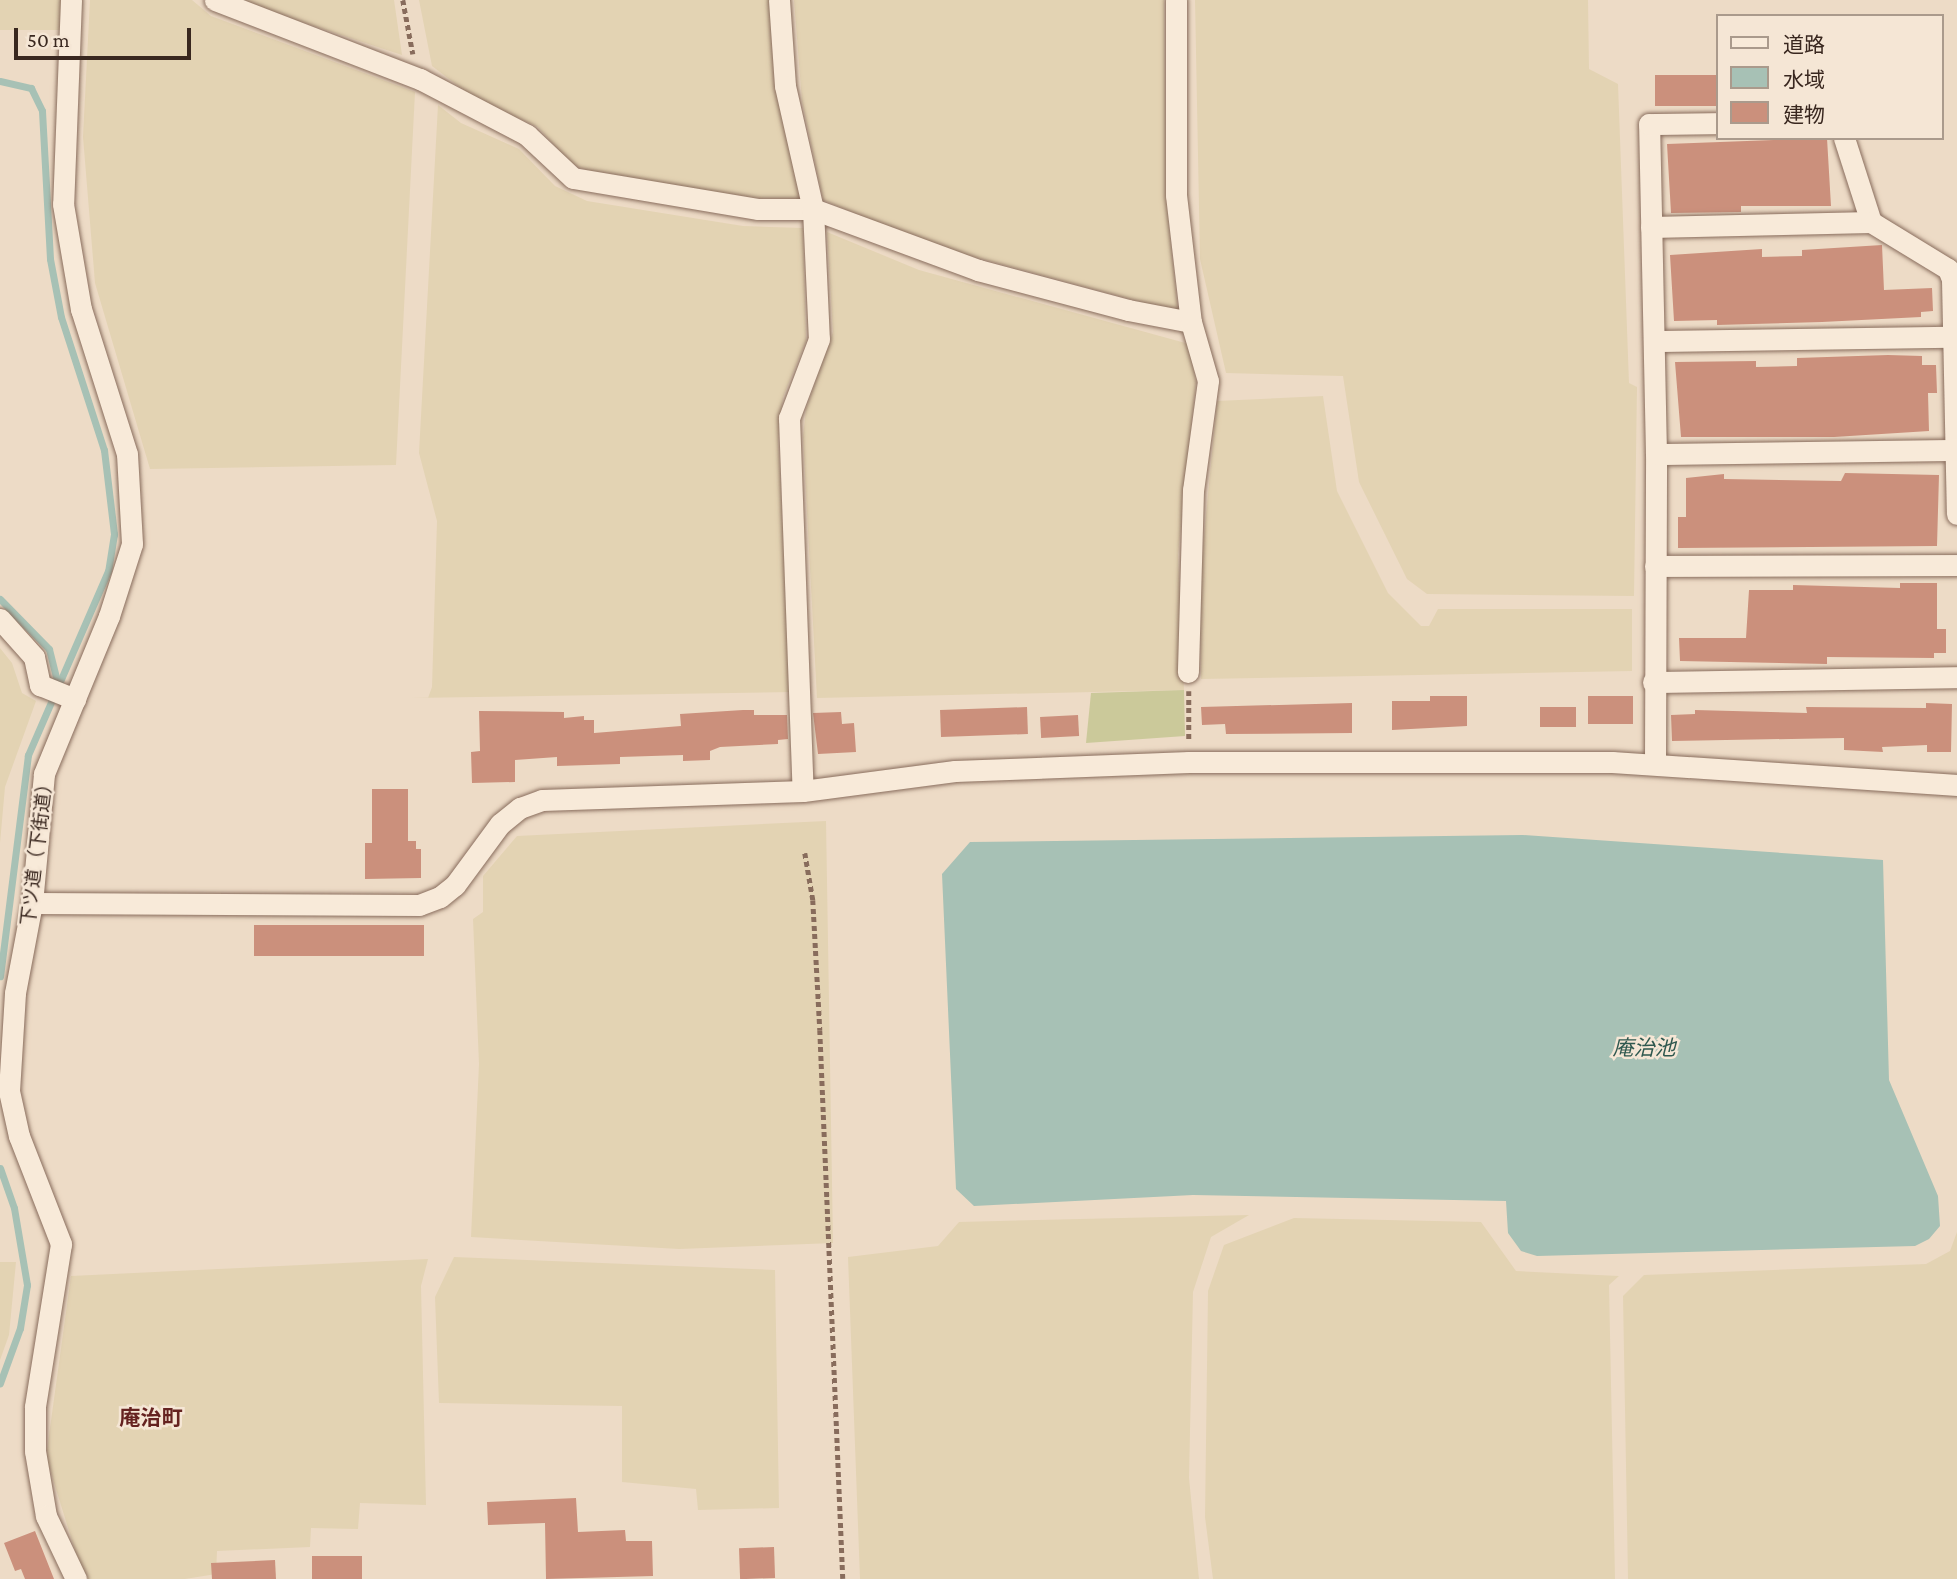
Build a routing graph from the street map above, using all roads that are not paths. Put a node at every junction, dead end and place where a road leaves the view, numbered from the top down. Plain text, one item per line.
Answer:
1 (72, 0) edge
2 (215, 0) edge
3 (779, 0) edge
4 (1176, 0) edge
5 (1716, 123) edge
6 (1845, 140) edge
7 (813, 209) junction
8 (1871, 222) junction
9 (1651, 227) junction
10 (1191, 322) junction
11 (1956, 337) edge
12 (1654, 341) junction
13 (1956, 450) edge
14 (1656, 454) junction
15 (1957, 514) edge
16 (1957, 565) edge
17 (1655, 566) junction
18 (0, 619) edge
19 (1188, 672) road end
20 (1957, 677) edge
21 (1653, 682) junction
22 (75, 699) junction
23 (1655, 763) junction
24 (1957, 785) edge
25 (803, 791) junction
26 (32, 903) junction
27 (76, 1579) edge

1 - 22 street, 下ツ道（下街道）
2 - 7 street
3 - 7 street
4 - 10 street
5 - 9 street
6 - 8 street
7 - 10 street
7 - 25 street
8 - 9 street
8 - 11 street
9 - 12 street
10 - 19 street
11 - 12 street
11 - 13 street
12 - 14 street
13 - 14 street
13 - 15 street
14 - 17 street
16 - 17 street
17 - 21 street
18 - 22 street
20 - 21 street
21 - 23 street
22 - 26 street, 下ツ道（下街道）
23 - 24 street
23 - 25 street
25 - 26 street
26 - 27 street, 下ツ道（下街道）

